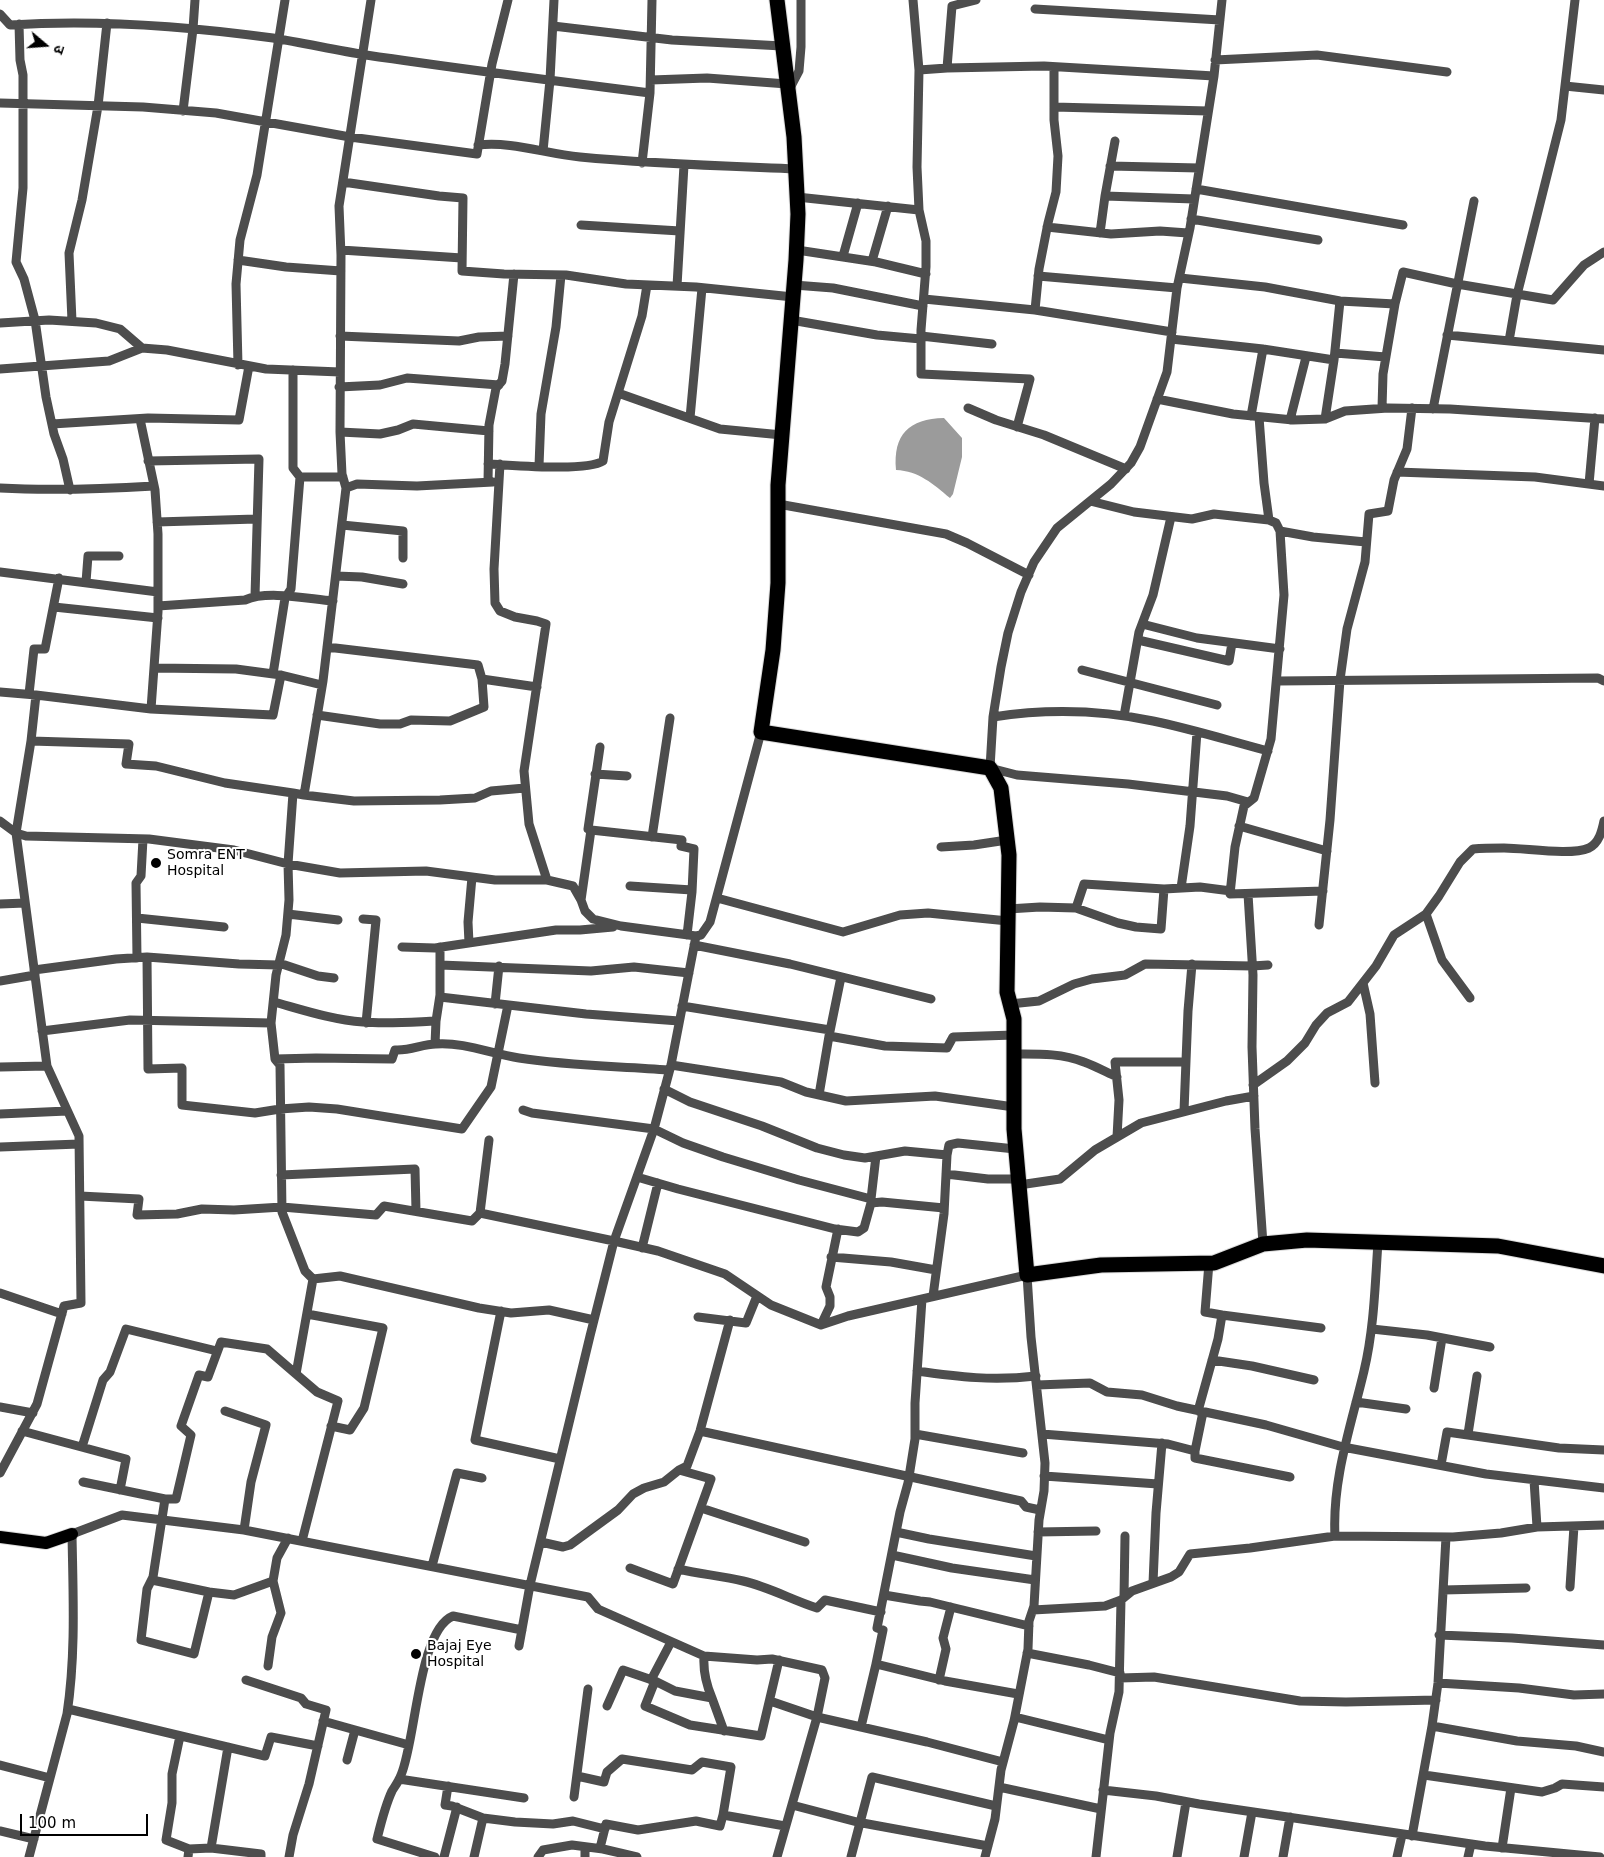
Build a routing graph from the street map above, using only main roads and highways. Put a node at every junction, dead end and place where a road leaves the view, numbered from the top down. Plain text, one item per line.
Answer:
1 (777, 0) edge
2 (1604, 1266) edge
3 (72, 1534) road end
4 (0, 1538) edge

1 - 2 highway
3 - 4 main road

